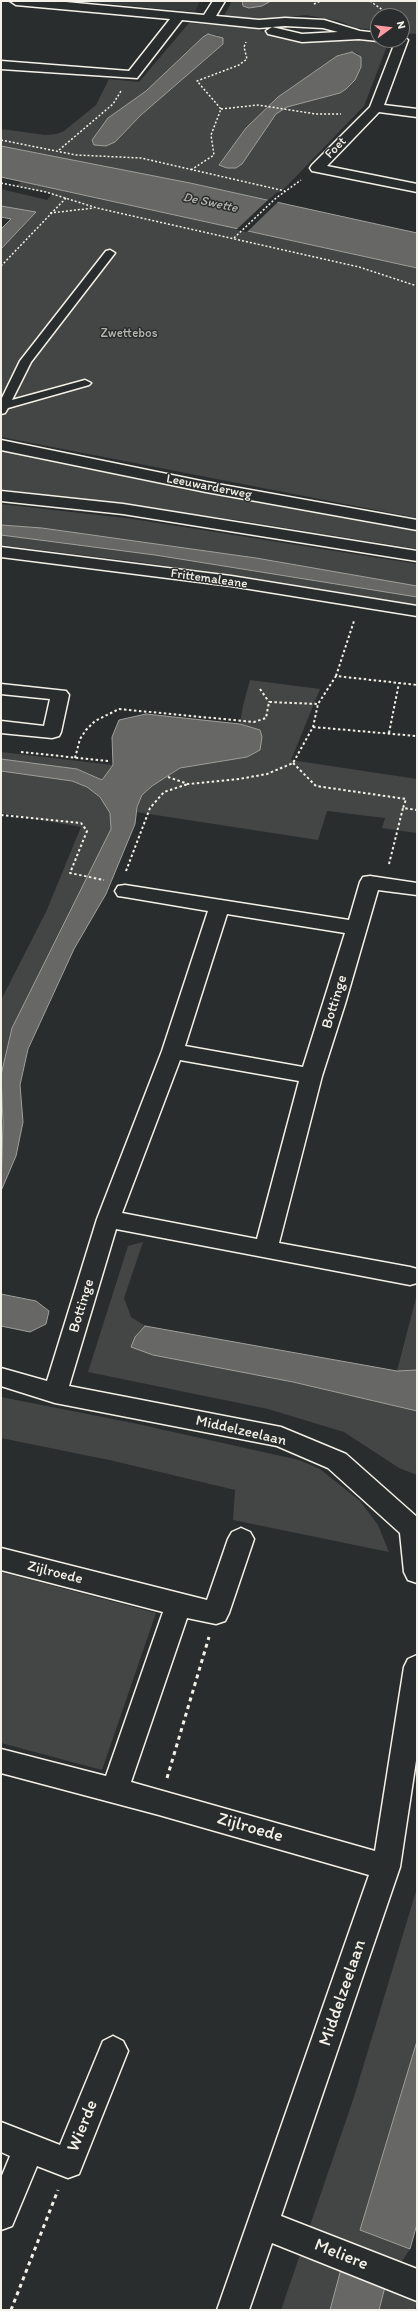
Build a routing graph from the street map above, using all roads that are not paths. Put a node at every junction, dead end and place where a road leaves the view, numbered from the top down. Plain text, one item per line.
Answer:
1 (16, 1) edge
2 (218, 1) edge
3 (178, 17) junction
4 (208, 19) junction
5 (370, 36) edge
6 (399, 48) edge
7 (1, 65) edge
8 (376, 108) junction
9 (417, 113) edge
10 (417, 188) edge
11 (110, 253) dead end
12 (85, 383) dead end
13 (2, 408) edge
14 (1, 445) edge
15 (1, 496) edge
16 (417, 525) edge
17 (1, 552) edge
18 (417, 556) edge
19 (417, 611) edge
20 (1, 689) edge
21 (1, 727) edge
22 (125, 883) road end
23 (417, 889) edge
24 (220, 906) junction
25 (357, 928) junction
26 (174, 1051) junction
27 (311, 1076) junction
28 (108, 1219) junction
29 (266, 1248) junction
30 (410, 1276) dead end
31 (1, 1377) edge
32 (55, 1393) junction
33 (415, 1527) edge
34 (241, 1539) dead end
35 (1, 1559) edge
36 (417, 1572) edge
37 (178, 1605) junction
38 (417, 1667) edge
39 (1, 1761) edge
40 (114, 1791) junction
41 (386, 1867) junction
42 (113, 2051) dead end
43 (1, 2137) edge
44 (29, 2148) junction
45 (1, 2215) edge
46 (264, 2224) junction
47 (417, 2285) edge
48 (233, 2310) edge

1 - 3 street
2 - 4 street
3 - 4 street
3 - 7 street
4 - 5 street
6 - 8 street, Foet
8 - 9 street
8 - 10 street, Foet
11 - 13 lane
12 - 13 lane
14 - 16 street, Leeuwarderweg
15 - 18 street
17 - 19 street, Frittemaleane
20 - 21 street
22 - 24 street
23 - 25 street, Bottinge
24 - 25 street
24 - 26 street, Bottinge
25 - 27 street, Bottinge
26 - 27 street
26 - 28 street, Bottinge
27 - 29 street, Bottinge
28 - 29 street
28 - 32 street, Bottinge
29 - 30 street
31 - 32 street, Middelzeelaan
32 - 33 street, Middelzeelaan
33 - 36 street, Middelzeelaan
34 - 37 street, Zijlroede
35 - 37 street, Zijlroede
37 - 40 street
38 - 41 street, Middelzeelaan
39 - 40 street, Zijlroede
40 - 41 street, Zijlroede
41 - 46 street, Middelzeelaan
42 - 44 street, Wierde
43 - 44 street, Wierde
44 - 45 street
46 - 47 street, Meliere
46 - 48 street, Middelzeelaan

